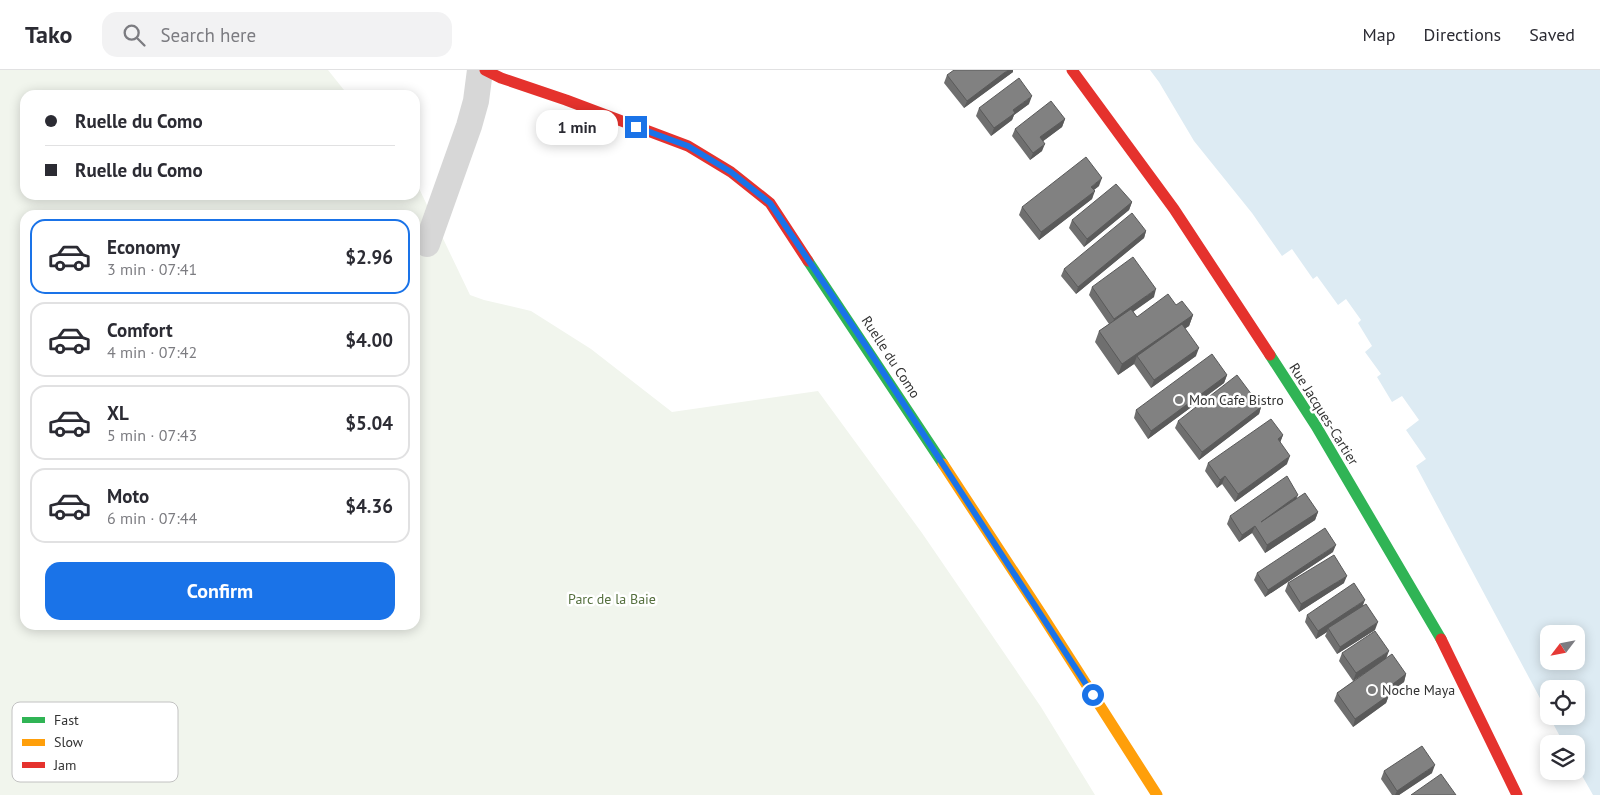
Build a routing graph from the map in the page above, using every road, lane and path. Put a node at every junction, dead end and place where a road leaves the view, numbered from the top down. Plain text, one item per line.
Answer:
1 (480, 70) edge
2 (485, 70) edge
3 (1072, 70) edge
4 (427, 244) dead end
5 (1157, 795) edge
6 (1517, 795) edge

1 - 4 street
2 - 5 street, Ruelle du Como
3 - 6 street, Rue Jacques-Cartier

